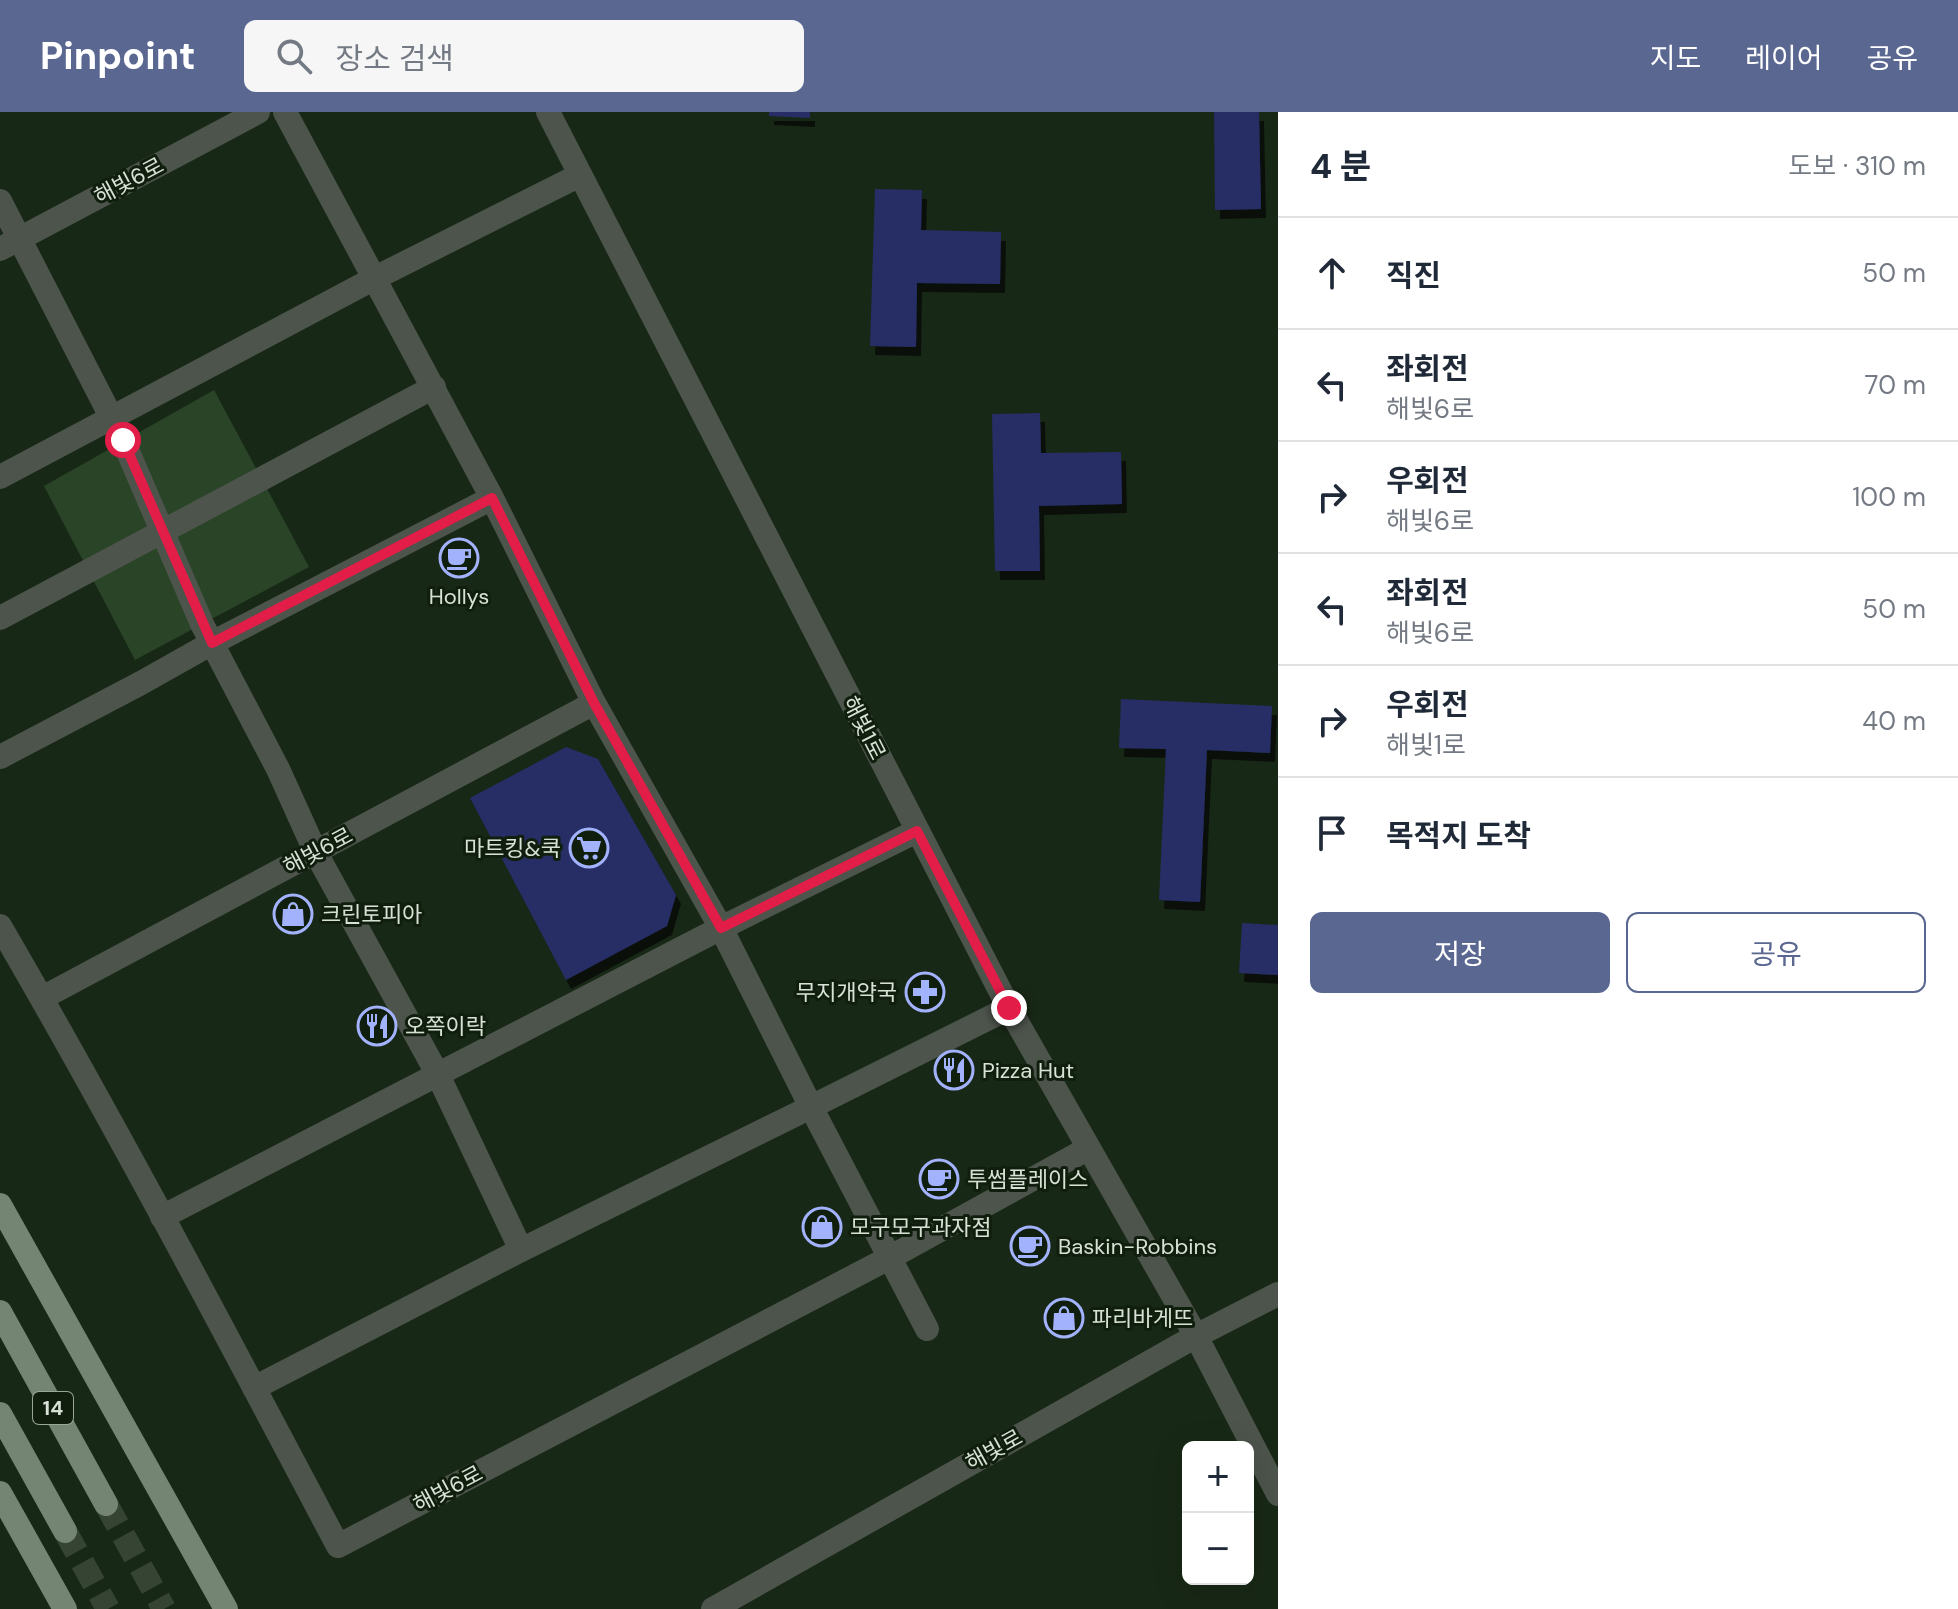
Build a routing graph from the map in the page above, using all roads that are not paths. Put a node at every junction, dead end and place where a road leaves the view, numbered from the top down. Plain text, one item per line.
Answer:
1 (258, 112) edge
2 (285, 112) edge
3 (548, 112) edge
4 (580, 175) junction
5 (0, 201) edge
6 (10, 244) edge
7 (375, 278) junction
8 (434, 387) junction
9 (111, 419) junction
10 (0, 477) edge
11 (492, 498) junction
12 (0, 618) edge
13 (212, 643) junction
14 (594, 703) junction
15 (0, 757) edge
16 (917, 831) junction
17 (316, 853) junction
18 (0, 926) edge
19 (721, 928) junction
20 (42, 998) junction
21 (1009, 1008) junction
22 (438, 1075) junction
23 (811, 1107) junction
24 (1089, 1148) junction
25 (0, 1205) edge
26 (162, 1217) junction
27 (521, 1250) junction
28 (889, 1258) junction
29 (1278, 1294) edge
30 (0, 1312) edge
31 (927, 1329) dead end
32 (1196, 1336) junction
33 (254, 1388) junction
34 (0, 1414) edge
35 (0, 1493) edge
36 (1278, 1494) edge
37 (106, 1504) tunnel mouth
38 (65, 1531) tunnel mouth
39 (65, 1609) edge
40 (226, 1609) edge
41 (713, 1609) edge

1 - 6 street, 해빛6로
2 - 7 street
3 - 4 street, 해빛1로
4 - 7 street
4 - 16 street, 해빛1로
5 - 6 street
6 - 9 street
7 - 8 street
7 - 9 street
8 - 11 street
8 - 12 street
9 - 10 street
9 - 13 street
11 - 13 street
11 - 14 street
13 - 15 street
13 - 17 street
14 - 17 street, 해빛6로
14 - 19 street
16 - 19 street
16 - 21 street, 해빛1로
17 - 20 street, 해빛6로
17 - 22 street
18 - 20 street, 해빛6로
19 - 22 street
19 - 23 street
20 - 26 street, 해빛6로
21 - 23 street
21 - 24 street, 해빛1로
22 - 26 street
22 - 27 street
23 - 27 street
23 - 28 street
24 - 28 street, 해빛6로
24 - 32 street, 해빛1로
25 - 40 main road
26 - 33 street, 해빛6로
27 - 33 street
28 - 31 street
28 - 33 street, 해빛6로
29 - 32 street, 해빛로
30 - 37 main road, 14
32 - 36 street, 해빛1로
32 - 41 street, 해빛로
34 - 38 main road, 14
35 - 39 main road

